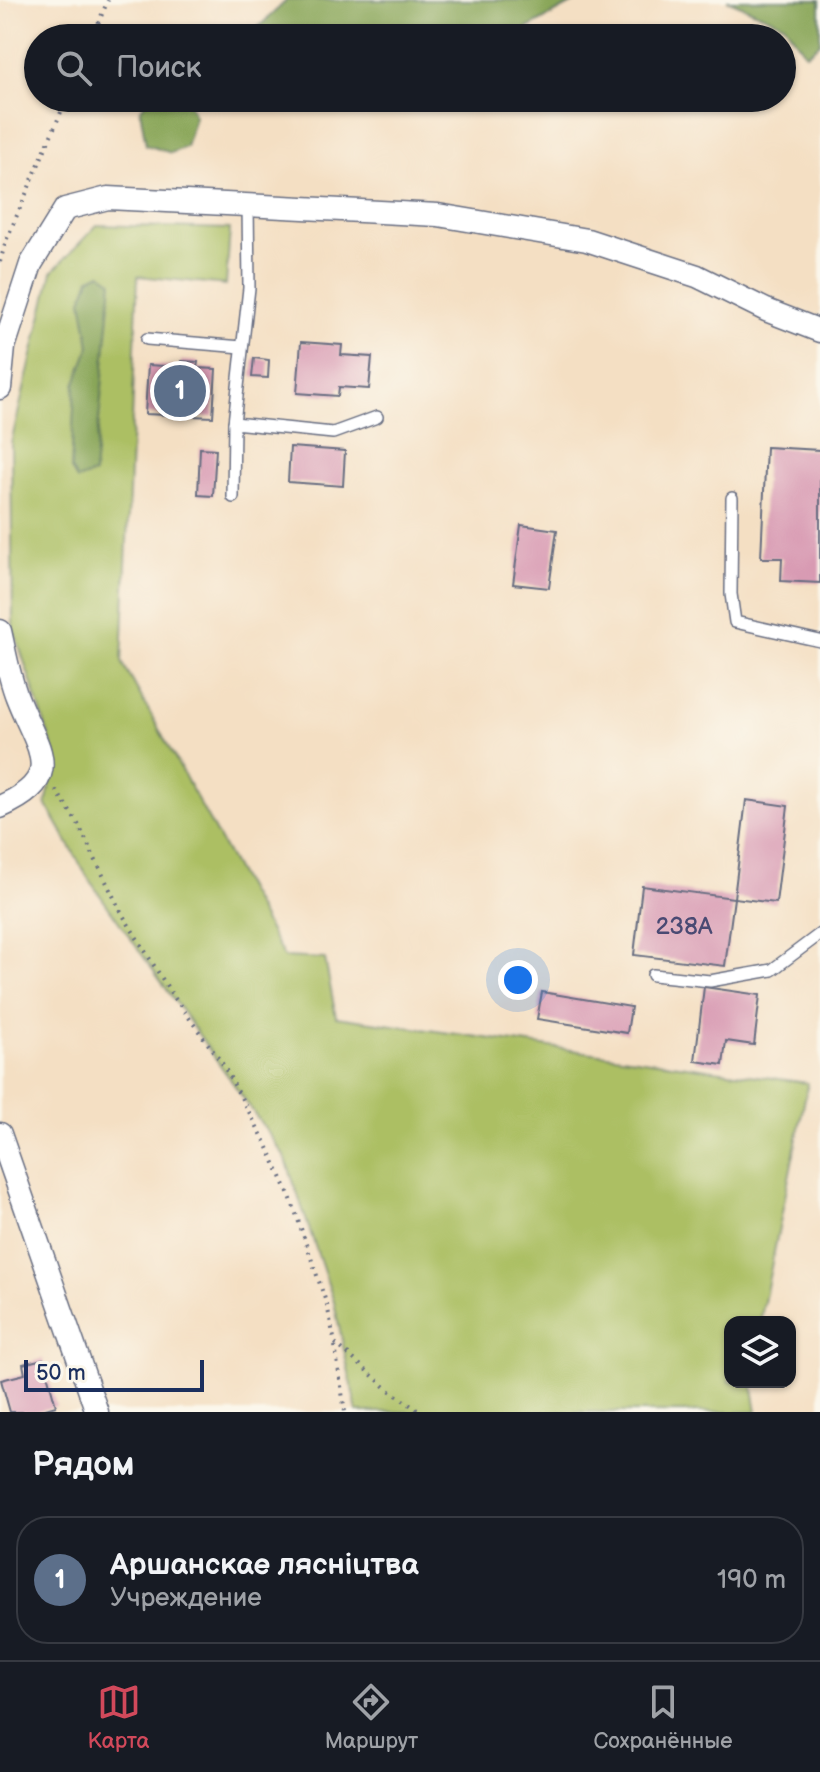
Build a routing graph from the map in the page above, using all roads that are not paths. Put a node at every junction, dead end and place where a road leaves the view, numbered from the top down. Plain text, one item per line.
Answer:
1 (248, 204) junction
2 (820, 331) edge
3 (147, 339) dead end
4 (242, 347) junction
5 (0, 388) edge
6 (377, 417) dead end
7 (234, 423) junction
8 (233, 497) dead end
9 (732, 498) dead end
10 (0, 631) edge
11 (820, 641) edge
12 (0, 807) edge
13 (820, 934) edge
14 (653, 975) dead end
15 (0, 1134) edge
16 (97, 1412) edge

1 - 2 street
1 - 4 lane
1 - 5 street
3 - 4 lane
4 - 7 lane
6 - 7 lane
7 - 8 lane
9 - 11 lane
10 - 12 street
13 - 14 lane
15 - 16 street

